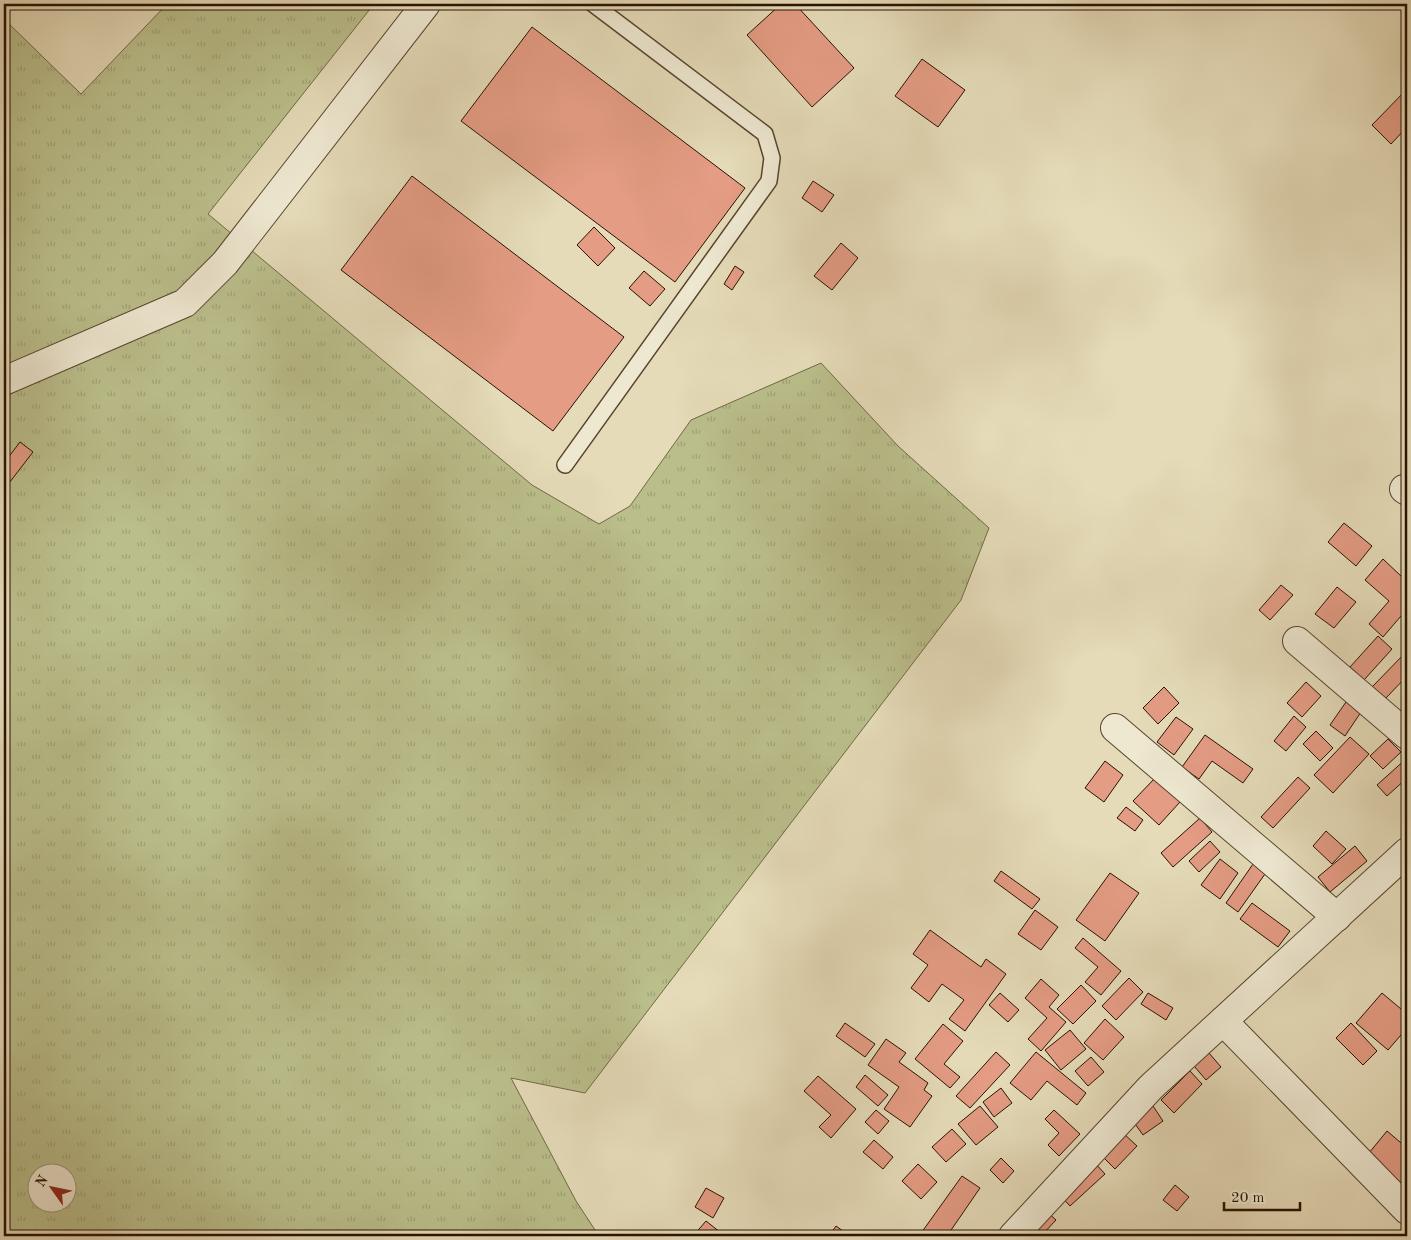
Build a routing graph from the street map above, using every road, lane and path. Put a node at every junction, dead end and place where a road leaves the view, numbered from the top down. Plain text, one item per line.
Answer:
1 (426, 4) edge
2 (593, 4) edge
3 (4, 382) edge
4 (565, 465) dead end
5 (1298, 641) dead end
6 (1115, 728) dead end
7 (1407, 736) edge
8 (1407, 852) edge
9 (1337, 917) junction
10 (1222, 1021) junction
11 (1407, 1210) edge
12 (1013, 1236) edge

1 - 3 street
2 - 4 lane
5 - 7 street
6 - 9 street
8 - 9 street
9 - 10 street
10 - 11 street
10 - 12 street

